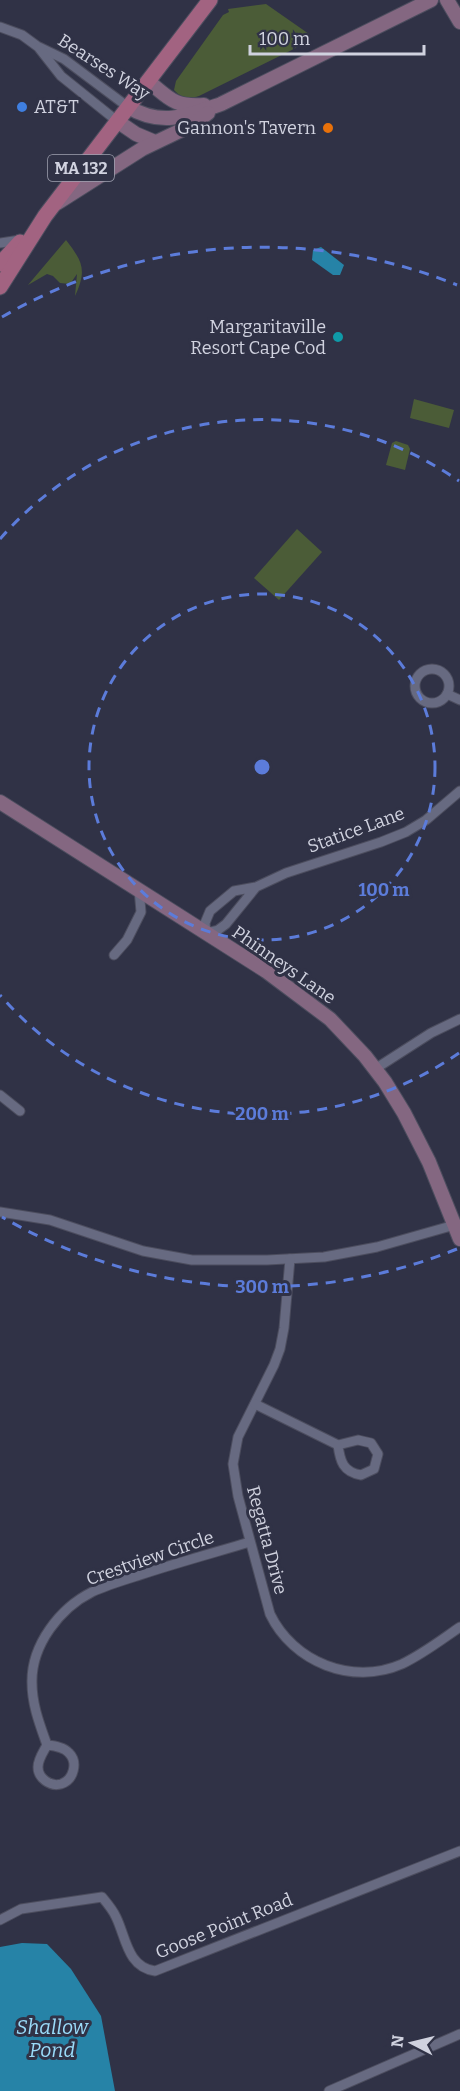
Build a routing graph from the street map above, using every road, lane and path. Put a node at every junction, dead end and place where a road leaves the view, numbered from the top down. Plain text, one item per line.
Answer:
1 (210, 0) edge
2 (431, 0) edge
3 (447, 0) edge
4 (460, 22) edge
5 (0, 27) edge
6 (37, 46) junction
7 (148, 81) junction
8 (221, 104) junction
9 (128, 107) junction
10 (117, 121) junction
11 (155, 142) junction
12 (49, 211) junction
13 (23, 240) junction
14 (0, 243) edge
15 (0, 264) edge
16 (0, 286) edge
17 (447, 694) dead end
18 (460, 700) edge
19 (460, 791) edge
20 (0, 802) edge
21 (256, 887) junction
22 (139, 889) junction
23 (206, 933) junction
24 (114, 955) dead end
25 (460, 1019) edge
26 (375, 1069) junction
27 (0, 1095) edge
28 (20, 1111) dead end
29 (0, 1212) edge
30 (457, 1224) edge
31 (460, 1239) edge
32 (290, 1259) junction
33 (255, 1404) junction
34 (339, 1445) junction
35 (250, 1542) junction
36 (460, 1627) edge
37 (47, 1745) junction
38 (460, 1851) edge
39 (0, 1920) edge
40 (460, 2034) edge
41 (329, 2091) edge

1 - 7 main road, MA 132
2 - 8 main road, Bearses Way
3 - 4 main road
5 - 6 street, Bearses Way
6 - 9 street, Bearses Way
6 - 10 street, Bearses Way
7 - 8 main road
7 - 9 main road, MA 132
8 - 9 main road, Bearses Way
8 - 11 main road, Bearses Way
9 - 10 main road, MA 132
10 - 11 main road, Bearses Way
10 - 12 main road, MA 132
11 - 12 main road
12 - 13 main road, MA 132
12 - 16 main road, MA 132
13 - 14 street
13 - 15 main road, MA 132
17 - 18 street
19 - 21 street, Statice Lane
20 - 22 main road, Phinneys Lane
21 - 23 street, Statice Lane
21 - 23 street, Statice Lane
22 - 23 main road, Phinneys Lane
22 - 24 street
23 - 26 main road, Phinneys Lane
25 - 26 street
26 - 30 main road, Phinneys Lane
27 - 28 street
29 - 32 street
30 - 31 main road, Phinneys Lane
30 - 32 street
32 - 33 street, Regatta Drive
33 - 34 street
33 - 35 street, Regatta Drive
34 - 34 street
35 - 36 street, Regatta Drive
35 - 37 street, Crestview Circle
37 - 37 street
38 - 39 street, Goose Point Road
40 - 41 street

